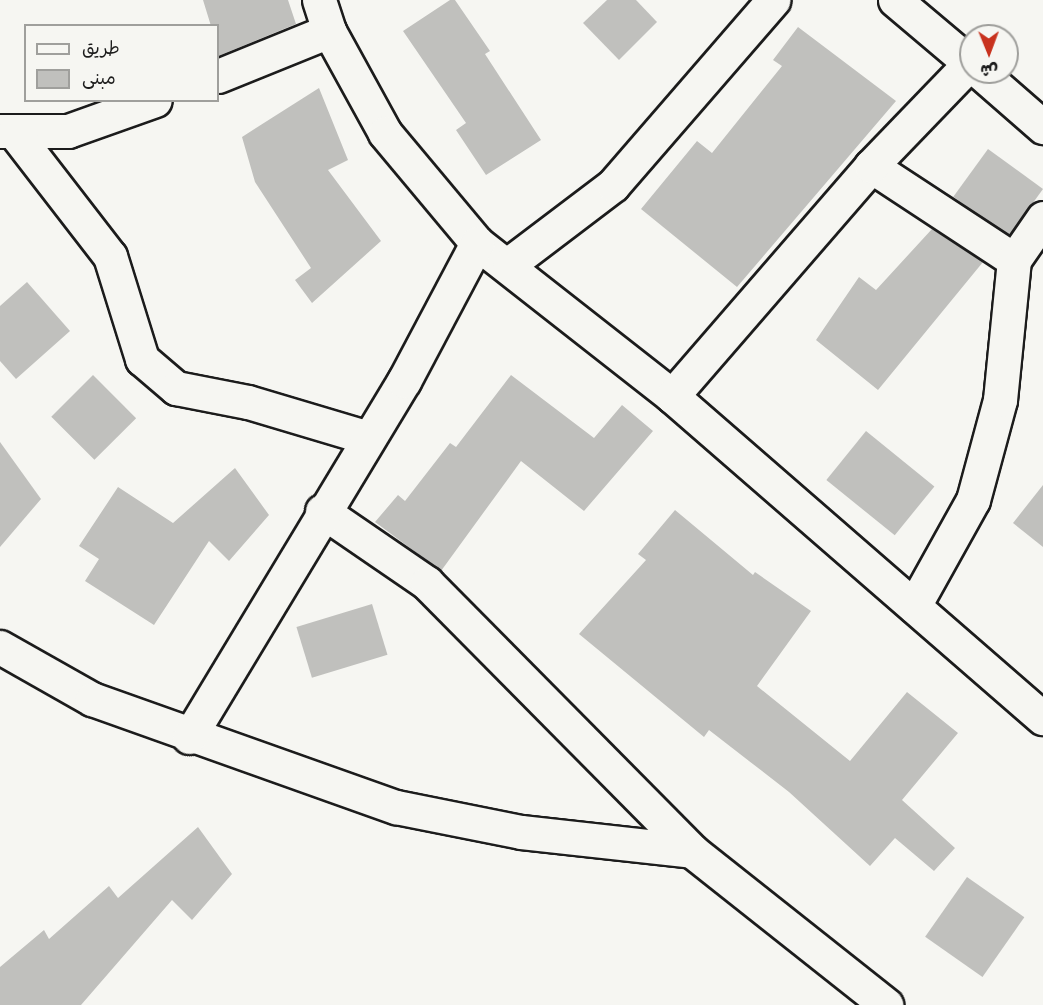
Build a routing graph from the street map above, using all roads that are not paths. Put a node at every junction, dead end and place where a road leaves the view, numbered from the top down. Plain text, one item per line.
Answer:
1 (319, 0) edge
2 (773, 0) edge
3 (896, 0) edge
4 (328, 31) junction
5 (959, 53) edge
6 (219, 76) edge
7 (959, 81) edge
8 (994, 84) edge
9 (150, 102) edge
10 (1043, 127) edge
11 (7, 132) edge
12 (871, 166) junction
13 (1043, 218) edge
14 (477, 243) junction
15 (1014, 260) junction
16 (509, 264) junction
17 (672, 396) junction
18 (369, 438) junction
19 (322, 511) junction
20 (914, 606) junction
21 (0, 647) edge
22 (1043, 718) edge
23 (189, 737) junction
24 (692, 850) junction
25 (886, 1005) edge

1 - 4 street
2 - 16 street
3 - 5 street
4 - 6 street
4 - 14 street
7 - 12 street
8 - 10 street
9 - 11 street
11 - 18 street
12 - 15 street
12 - 17 street
13 - 15 street
14 - 16 street
14 - 18 street
15 - 20 street
16 - 17 street
17 - 20 street
18 - 19 street
19 - 23 street
19 - 24 street
20 - 22 street
21 - 23 street
23 - 24 street
24 - 25 street

